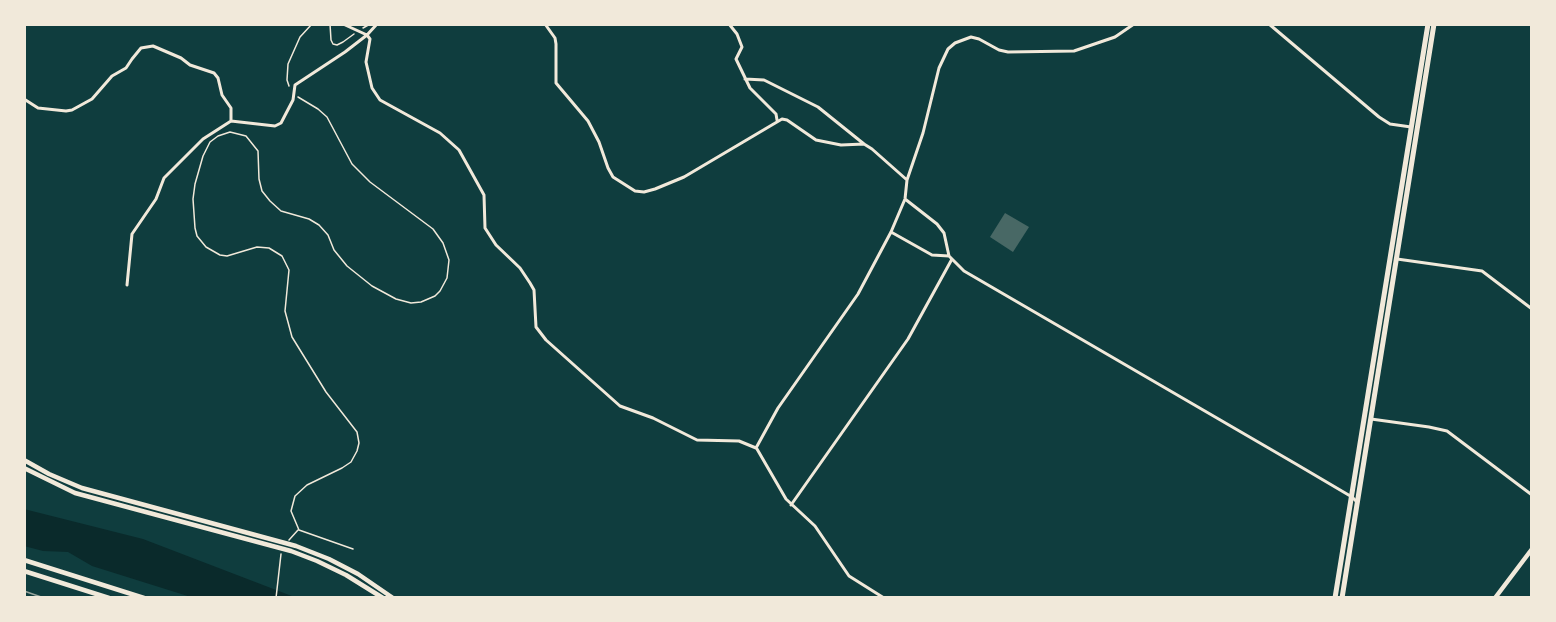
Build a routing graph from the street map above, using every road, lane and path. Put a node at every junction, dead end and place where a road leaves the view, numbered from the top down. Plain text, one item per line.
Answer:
1 (312, 24) edge
2 (330, 24) edge
3 (343, 24) edge
4 (377, 24) edge
5 (545, 24) edge
6 (729, 24) edge
7 (1134, 24) edge
8 (1269, 24) edge
9 (1428, 24) edge
10 (1434, 24) edge
11 (367, 35) junction
12 (347, 39) dead end
13 (745, 79) junction
14 (291, 89) dead end
15 (294, 94) dead end
16 (24, 99) edge
17 (777, 120) junction
18 (231, 121) junction
19 (1415, 128) junction
20 (864, 144) junction
21 (907, 180) junction
22 (905, 199) junction
23 (891, 232) junction
24 (950, 258) junction
25 (1397, 259) junction
26 (127, 285) dead end
27 (1532, 309) edge
28 (1371, 419) junction
29 (756, 448) junction
30 (24, 460) edge
31 (24, 468) edge
32 (1532, 495) edge
33 (1352, 498) junction
34 (1358, 504) junction
35 (791, 505) junction
36 (299, 530) junction
37 (286, 544) dead end
38 (353, 549) dead end
39 (1532, 549) edge
40 (281, 552) dead end
41 (24, 560) edge
42 (24, 571) edge
43 (109, 598) edge
44 (144, 598) edge
45 (276, 598) edge
46 (383, 598) edge
47 (393, 598) edge
48 (884, 598) edge
49 (1335, 598) edge
50 (1342, 598) edge
51 (1495, 598) edge

1 - 14 path
2 - 12 path
3 - 11 street
4 - 11 street
5 - 17 street
6 - 13 street
7 - 21 street
8 - 19 street
9 - 19 main road
10 - 19 main road
11 - 18 street
11 - 29 street
13 - 17 street
13 - 20 street
15 - 36 path
16 - 18 street
17 - 20 street
18 - 26 street
19 - 25 main road
19 - 33 main road
20 - 21 street
21 - 22 street
22 - 23 street
22 - 24 street
23 - 24 street
23 - 29 street
24 - 33 street
24 - 35 street
25 - 27 street
25 - 28 main road
28 - 32 street
28 - 34 main road
29 - 35 street
30 - 47 street
31 - 46 street
33 - 34 street
33 - 49 main road
34 - 50 main road
35 - 48 street
36 - 37 path
36 - 38 path
39 - 51 street
40 - 45 path
41 - 44 street
42 - 43 street

